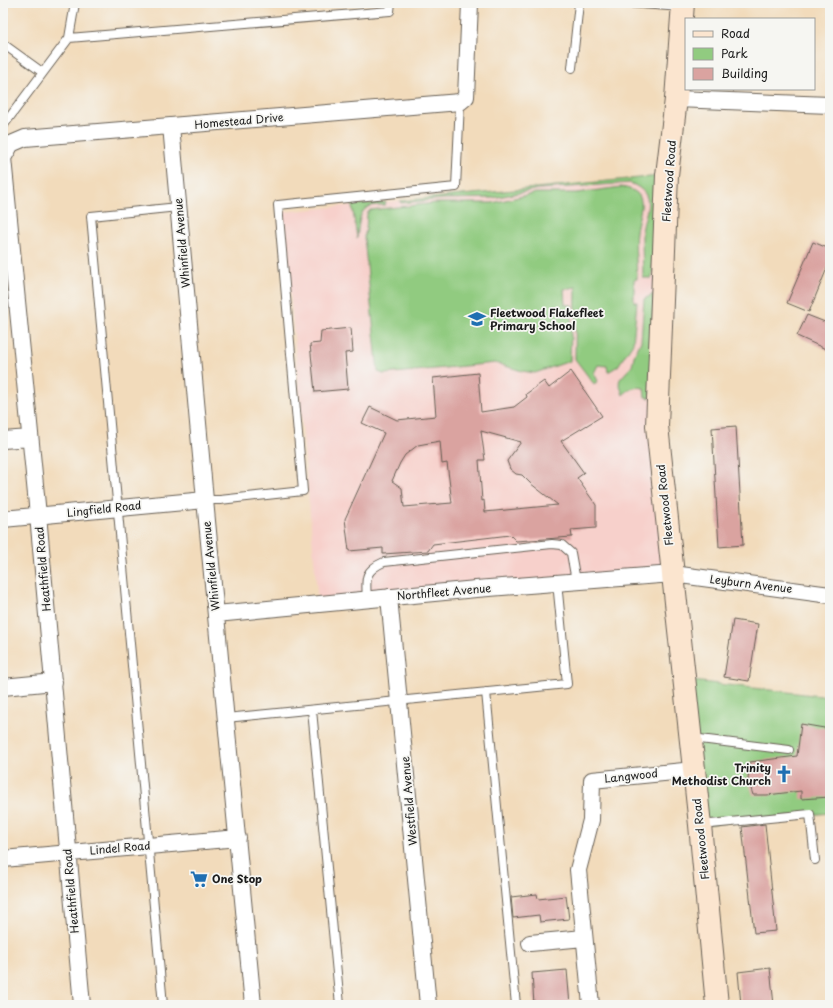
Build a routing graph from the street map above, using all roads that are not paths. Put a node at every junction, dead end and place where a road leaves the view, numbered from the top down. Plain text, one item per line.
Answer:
1 (75, 3) edge
2 (390, 3) edge
3 (470, 3) edge
4 (579, 3) edge
5 (626, 3) edge
6 (657, 4) edge
7 (683, 5) edge
8 (69, 38) junction
9 (6, 46) dead end
10 (572, 68) dead end
11 (42, 72) junction
12 (463, 99) junction
13 (676, 99) junction
14 (830, 105) edge
15 (3, 126) edge
16 (171, 126) junction
17 (7, 141) edge
18 (178, 207) junction
19 (30, 438) junction
20 (3, 440) edge
21 (205, 500) junction
22 (116, 507) junction
23 (38, 516) junction
24 (3, 519) edge
25 (673, 574) junction
26 (576, 581) junction
27 (557, 582) junction
28 (830, 595) edge
29 (389, 597) junction
30 (367, 599) junction
31 (216, 614) junction
32 (54, 682) junction
33 (3, 687) edge
34 (486, 692) junction
35 (399, 700) junction
36 (312, 710) junction
37 (226, 718) junction
38 (691, 738) junction
39 (789, 750) dead end
40 (694, 770) junction
41 (700, 825) junction
42 (238, 838) junction
43 (148, 845) junction
44 (68, 853) junction
45 (3, 859) edge
46 (815, 860) dead end
47 (584, 938) junction
48 (530, 943) dead end
49 (82, 1005) edge
50 (163, 1005) edge
51 (254, 1005) edge
52 (340, 1005) edge
53 (428, 1005) edge
54 (516, 1005) edge
55 (591, 1005) edge
56 (717, 1005) edge

1 - 8 lane
2 - 8 lane
3 - 12 street
4 - 10 lane
5 - 6 lane
6 - 7 lane
7 - 13 street, Fleetwood Road
8 - 11 lane
9 - 11 lane
11 - 15 lane
12 - 16 street, Homestead Drive
12 - 21 lane
13 - 14 street
13 - 25 street, Fleetwood Road
16 - 17 street, Homestead Drive
16 - 18 street, Whinfield Avenue
17 - 19 street, Heathfield Road
18 - 21 street, Whinfield Avenue
18 - 22 lane
19 - 20 street
19 - 23 street, Heathfield Road
21 - 22 street, Lingfield Road
21 - 31 street, Whinfield Avenue
22 - 23 street, Lingfield Road
22 - 43 lane
23 - 24 street, Lingfield Road
23 - 32 street, Heathfield Road
25 - 26 street, Northfleet Avenue
25 - 28 street, Leyburn Avenue
25 - 38 street, Fleetwood Road
26 - 27 street, Northfleet Avenue
26 - 30 lane
27 - 29 street, Northfleet Avenue
27 - 34 lane
29 - 30 street, Northfleet Avenue
29 - 35 street, Westfield Avenue
30 - 31 street, Northfleet Avenue
31 - 37 street, Whinfield Avenue
32 - 33 street
32 - 44 street, Heathfield Road
34 - 35 lane
34 - 54 lane
35 - 36 lane
35 - 53 street, Westfield Avenue
36 - 37 lane
36 - 52 lane
37 - 42 street, Whinfield Avenue
38 - 39 lane
38 - 40 street, Fleetwood Road
40 - 41 street, Fleetwood Road
40 - 47 street, Langwood
41 - 46 lane
41 - 56 street, Fleetwood Road
42 - 43 street, Lindel Road
42 - 51 street, Whinfield Avenue
43 - 44 street, Lindel Road
43 - 50 lane
44 - 45 street, Lindel Road
44 - 49 street, Heathfield Road
47 - 48 street
47 - 55 street

